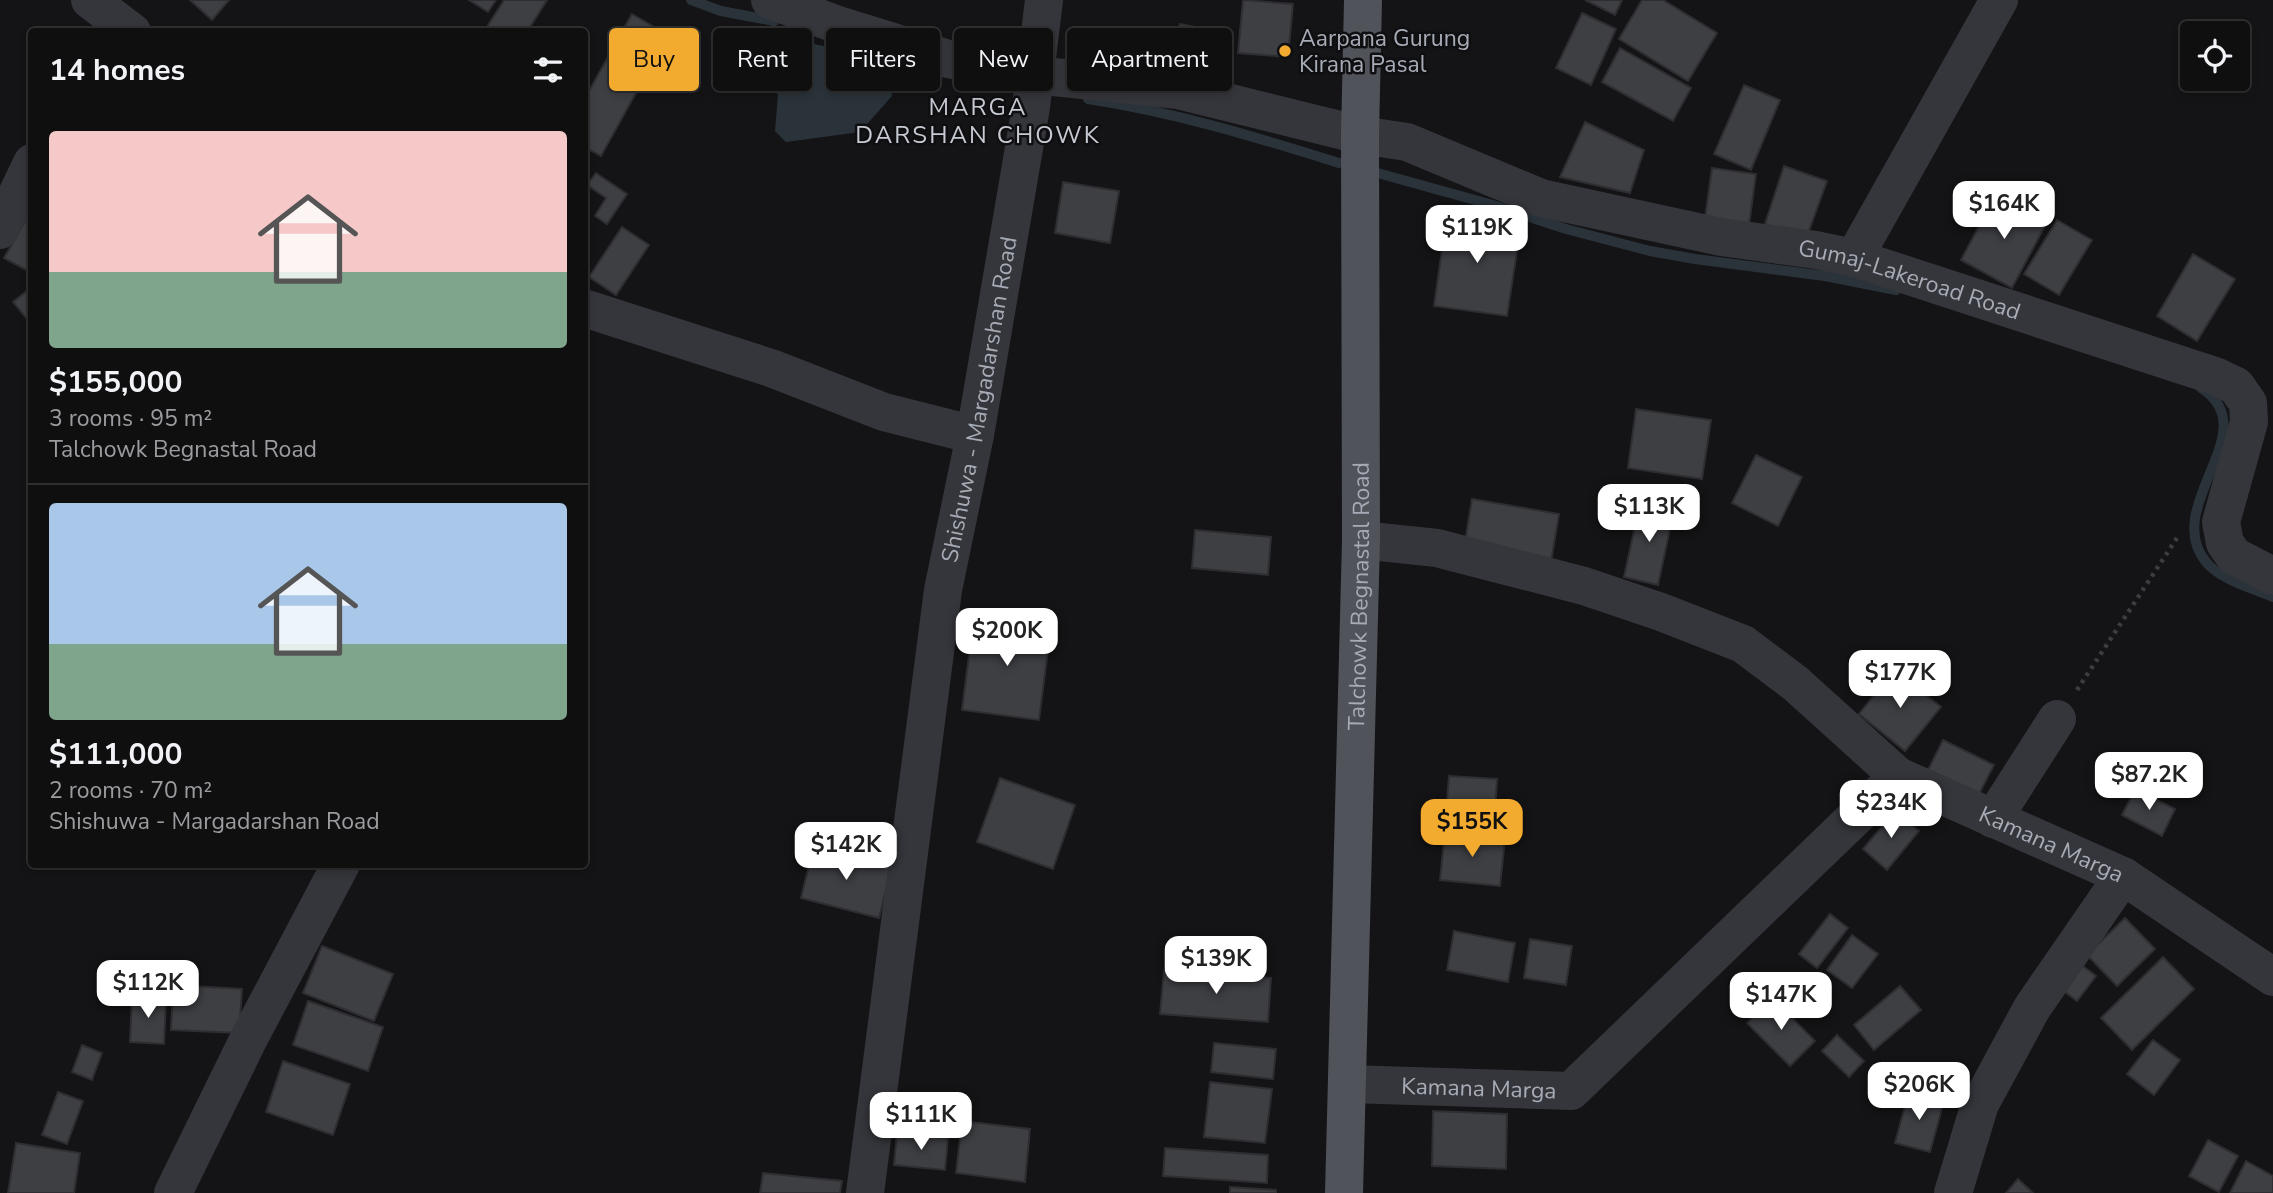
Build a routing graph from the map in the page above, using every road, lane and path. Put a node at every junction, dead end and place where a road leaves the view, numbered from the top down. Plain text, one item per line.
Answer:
1 (770, 0) edge
2 (1044, 0) edge
3 (1363, 0) edge
4 (1999, 0) edge
5 (1041, 28) edge
6 (954, 61) edge
7 (1033, 91) edge
8 (1053, 91) edge
9 (1360, 135) junction
10 (28, 171) edge
11 (0, 230) edge
12 (1854, 258) junction
13 (588, 309) edge
14 (975, 435) junction
15 (2176, 538) dead end
16 (1361, 540) junction
17 (2273, 576) edge
18 (2057, 719) joint
19 (1898, 776) junction
20 (1993, 819) junction
21 (339, 868) edge
22 (2123, 876) junction
23 (2273, 977) edge
24 (1348, 1084) junction
25 (173, 1193) edge
26 (865, 1193) edge
27 (1344, 1193) edge
28 (1953, 1193) edge

1 - 6 street, Gumaj-Lakeroad Road
2 - 5 street, Shishuwa - Margadarshan Road
3 - 9 main road, Talchowk Begnastal Road
4 - 12 street
7 - 14 street, Shishuwa - Margadarshan Road
8 - 9 street, Gumaj-Lakeroad Road
9 - 12 street, Gumaj-Lakeroad Road
9 - 16 main road, Talchowk Begnastal Road
10 - 11 street
12 - 17 street, Gumaj-Lakeroad Road
13 - 14 street
14 - 26 street, Shishuwa - Margadarshan Road
15 - 18 path
16 - 19 street
16 - 24 main road, Talchowk Begnastal Road
18 - 20 street
19 - 20 street, Kamana Marga
19 - 24 street, Kamana Marga
20 - 22 street, Kamana Marga
21 - 25 street
22 - 23 street, Kamana Marga
22 - 28 street
24 - 27 main road, Talchowk Begnastal Road

